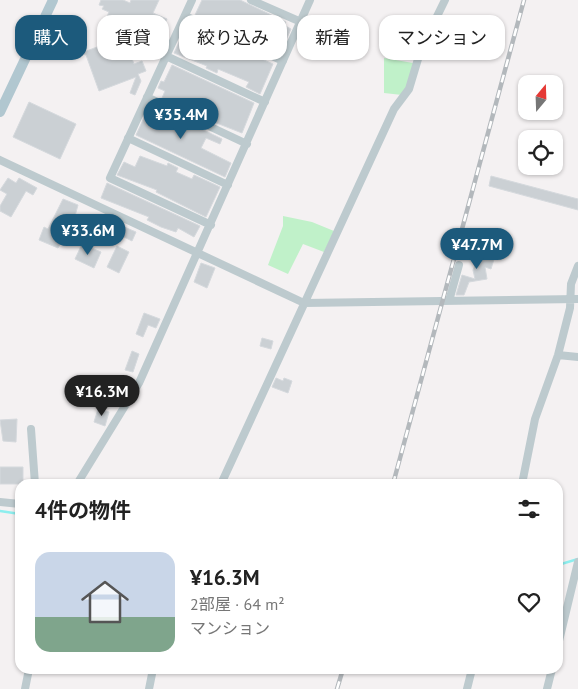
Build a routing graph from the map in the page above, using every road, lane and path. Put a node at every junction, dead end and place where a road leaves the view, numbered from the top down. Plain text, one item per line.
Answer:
1 (53, 0) edge
2 (192, 0) edge
3 (250, 0) edge
4 (310, 0) edge
5 (445, 0) edge
6 (185, 15) edge
7 (303, 15) edge
8 (297, 21) edge
9 (179, 29) edge
10 (297, 29) edge
11 (169, 50) edge
12 (169, 57) edge
13 (164, 60) edge
14 (283, 61) joint
15 (147, 97) junction
16 (265, 102) junction
17 (0, 112) edge
18 (128, 138) junction
19 (246, 144) junction
20 (0, 160) edge
21 (228, 185) junction
22 (211, 225) junction
23 (198, 254) junction
24 (459, 265) dead end
25 (578, 266) edge
26 (574, 300) edge
27 (449, 302) junction
28 (304, 303) junction
29 (558, 355) junction
30 (578, 357) edge
31 (31, 429) dead end
32 (35, 479) edge
33 (79, 479) edge
34 (223, 479) edge
35 (523, 479) edge
36 (0, 502) edge
37 (15, 504) edge
38 (578, 562) edge
39 (563, 624) edge
40 (28, 674) edge
41 (152, 674) edge
42 (470, 674) edge
43 (551, 674) edge
44 (25, 689) edge
45 (150, 689) edge
46 (466, 689) edge
47 (547, 689) edge

1 - 17 main road
2 - 6 street
3 - 8 street
4 - 7 street
5 - 28 street
9 - 11 street
10 - 14 street
12 - 16 street
13 - 15 street
14 - 16 street
15 - 18 street
15 - 19 street
16 - 19 street
18 - 21 street
18 - 22 street
19 - 21 street
20 - 23 street
21 - 22 street
22 - 23 street
23 - 28 street
23 - 33 street
24 - 27 street
25 - 26 street
26 - 27 street
26 - 29 street
27 - 28 street
28 - 34 street
29 - 30 street
29 - 35 street
31 - 32 street
36 - 37 street
38 - 39 street
40 - 44 street
41 - 45 street
42 - 46 street
43 - 47 street

